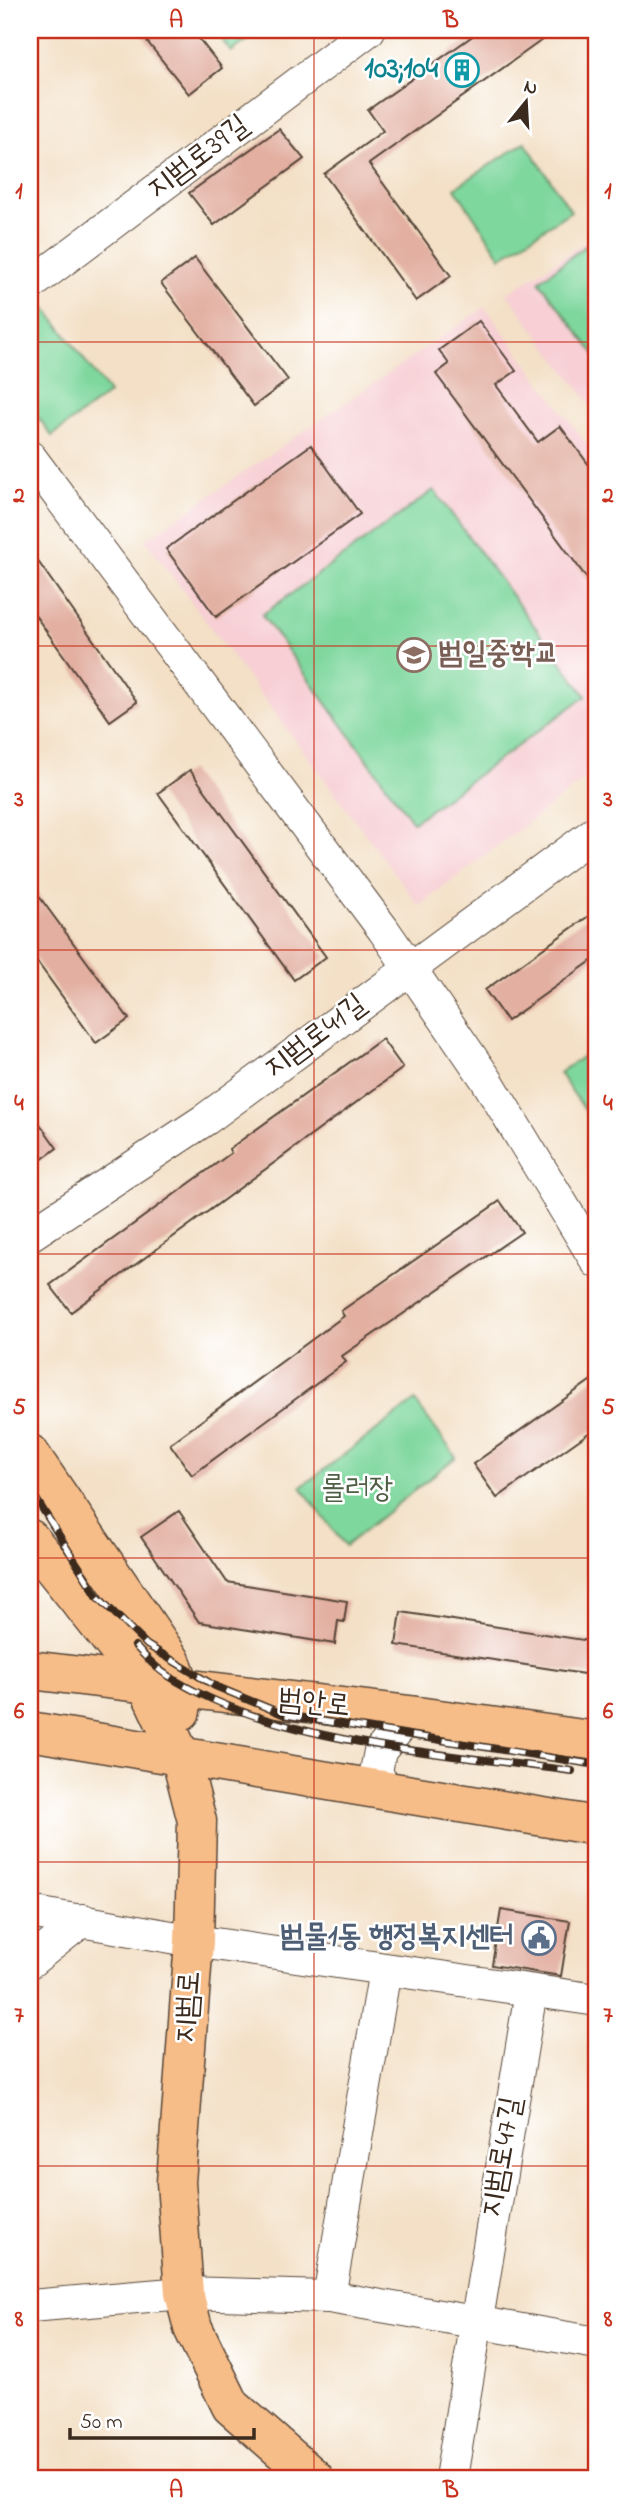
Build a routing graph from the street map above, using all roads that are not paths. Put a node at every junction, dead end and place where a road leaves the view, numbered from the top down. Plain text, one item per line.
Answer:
1 (369, 30) edge
2 (30, 285) edge
3 (30, 457) edge
4 (597, 831) edge
5 (409, 967) junction
6 (30, 1235) edge
7 (597, 1262) edge
8 (30, 1454) edge
9 (30, 1539) edge
10 (30, 1670) edge
11 (164, 1687) junction
12 (410, 1715) junction
13 (30, 1731) edge
14 (597, 1741) edge
15 (180, 1755) junction
16 (387, 1793) junction
17 (597, 1826) edge
18 (30, 1912) edge
19 (83, 1920) junction
20 (194, 1941) junction
21 (30, 1962) edge
22 (385, 1969) junction
23 (531, 1991) junction
24 (597, 2000) edge
25 (184, 2293) junction
26 (329, 2297) junction
27 (30, 2306) edge
28 (475, 2322) junction
29 (597, 2343) edge
30 (314, 2478) edge
31 (452, 2478) edge

1 - 2 street, 지범로39길
3 - 5 street
4 - 5 street, 지범로41길
5 - 6 street, 지범로41길
5 - 7 street
8 - 11 main road
9 - 11 main road
10 - 11 main road, 범안로
11 - 12 main road, 범안로
11 - 15 main road, 지범로
12 - 14 main road, 범안로
12 - 16 street
13 - 15 main road
15 - 16 main road
15 - 20 main road, 지범로
16 - 17 main road
18 - 19 street
19 - 20 street
19 - 21 street
20 - 22 street
20 - 25 main road, 지범로
22 - 23 street
22 - 26 street
23 - 24 street
23 - 28 street, 지범로47길
25 - 26 street
25 - 27 street
25 - 30 main road, 지범로
26 - 28 street
28 - 29 street
28 - 31 street, 지범로47길

